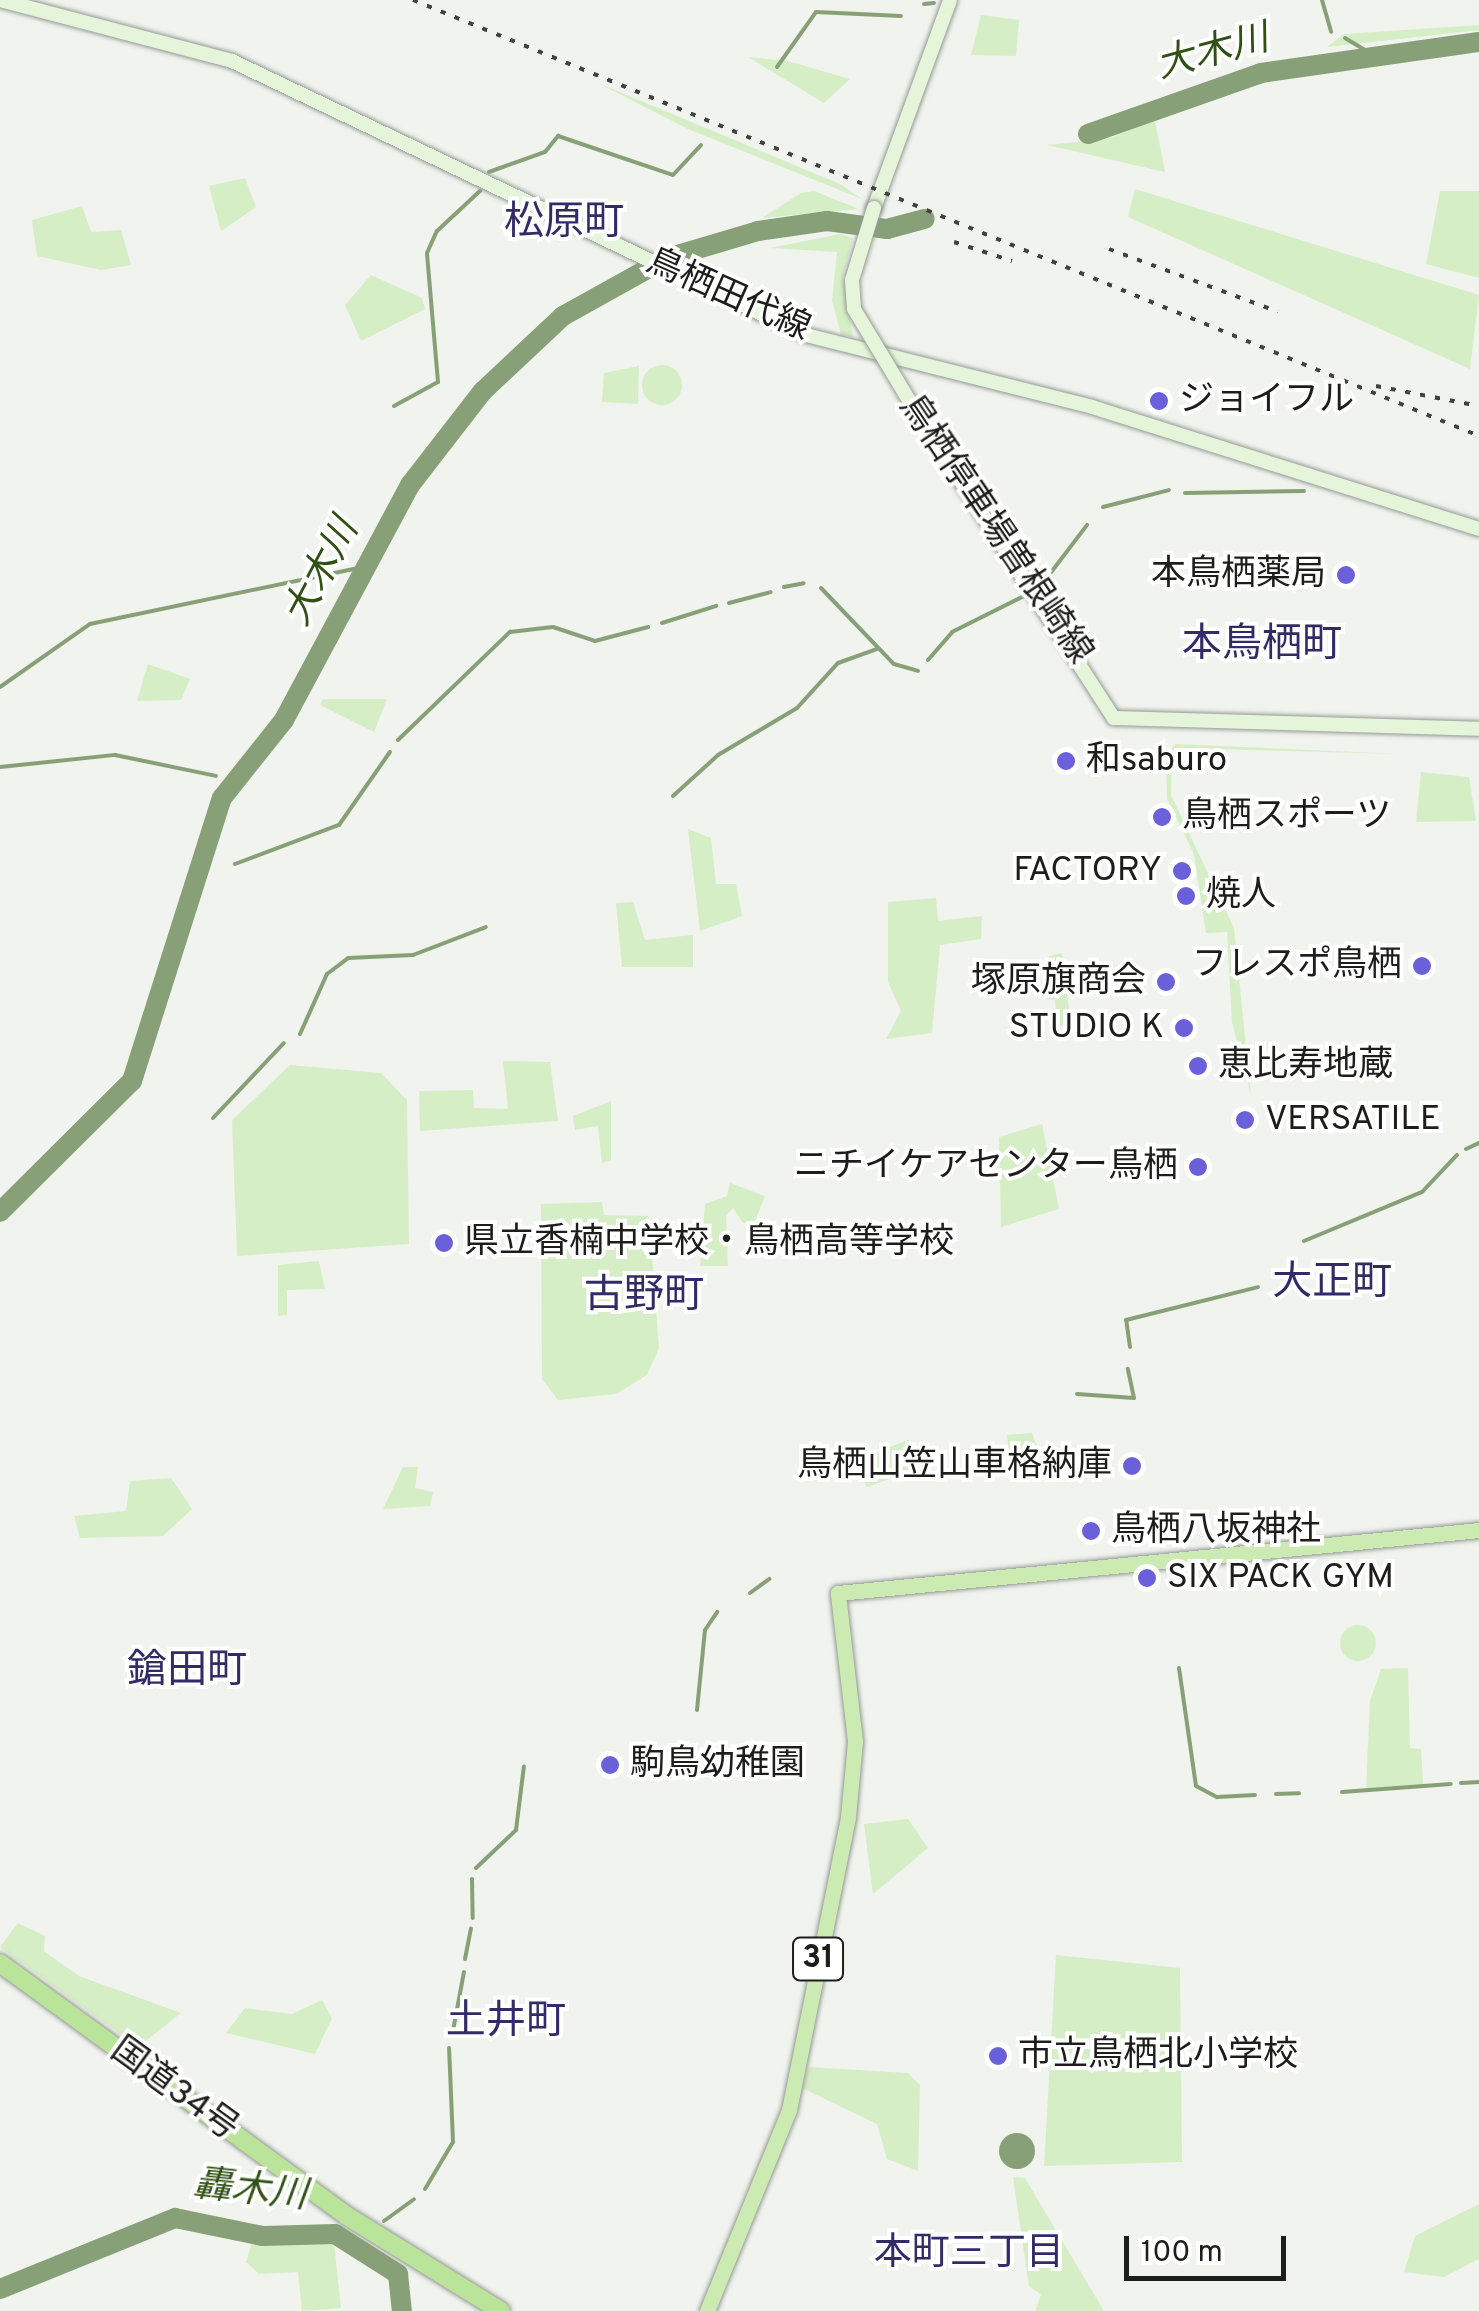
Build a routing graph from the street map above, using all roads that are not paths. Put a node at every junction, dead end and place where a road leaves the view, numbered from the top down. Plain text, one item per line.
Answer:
1 (0, 0) edge
2 (950, 0) edge
3 (1479, 529) edge
4 (1479, 728) edge
5 (1479, 1530) edge
6 (0, 1963) edge
7 (501, 2311) edge
8 (708, 2311) edge

1 - 3 main road, 鳥栖田代線
2 - 4 main road, 鳥栖停車場曽根崎線, bridge
5 - 8 main road, 31
6 - 7 highway, 国道34号

